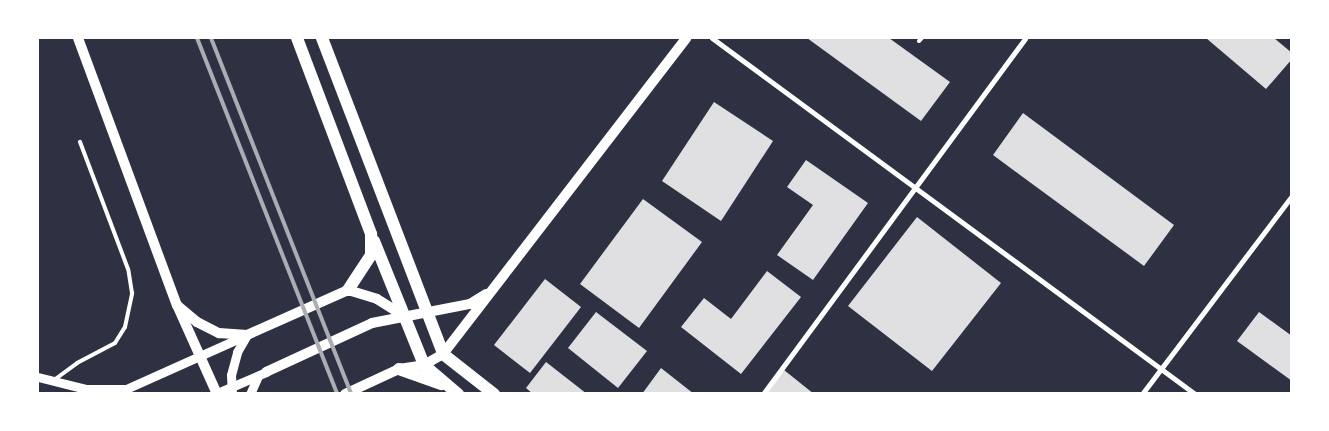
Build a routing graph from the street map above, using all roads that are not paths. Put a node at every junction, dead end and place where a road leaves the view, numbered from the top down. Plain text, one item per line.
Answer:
1 (78, 38) edge
2 (297, 38) edge
3 (322, 38) edge
4 (686, 38) edge
5 (712, 38) edge
6 (1026, 38) edge
7 (80, 142) dead end
8 (914, 188) junction
9 (1292, 196) edge
10 (371, 234) junction
11 (494, 288) junction
12 (348, 290) junction
13 (177, 305) junction
14 (426, 312) junction
15 (403, 315) junction
16 (248, 335) junction
17 (443, 354) junction
18 (197, 356) junction
19 (424, 365) junction
20 (1161, 368) junction
21 (399, 369) junction
22 (263, 373) junction
23 (38, 378) edge
24 (50, 383) junction
25 (231, 390) edge
26 (456, 392) edge
27 (216, 393) edge
28 (66, 394) edge
29 (250, 394) edge
30 (345, 394) edge
31 (494, 394) edge
32 (763, 394) edge
33 (1142, 394) edge
34 (1195, 394) edge

1 - 13 main road
2 - 10 main road
3 - 14 main road
4 - 11 main road
5 - 8 street
6 - 8 street
7 - 24 lane
8 - 20 street
8 - 32 street
9 - 20 street
10 - 12 main road
10 - 15 main road
11 - 14 main road
11 - 17 main road
12 - 15 main road
12 - 16 main road
13 - 16 main road
13 - 18 main road
14 - 15 main road
14 - 17 main road
15 - 19 main road
15 - 22 main road
16 - 18 street
16 - 25 street
17 - 19 main road
17 - 31 main road
18 - 24 street
18 - 27 main road
19 - 21 main road
19 - 26 main road
20 - 33 street
20 - 34 street
21 - 26 main road
21 - 30 main road
22 - 25 street
22 - 29 street
23 - 24 street
24 - 28 street
25 - 27 street

